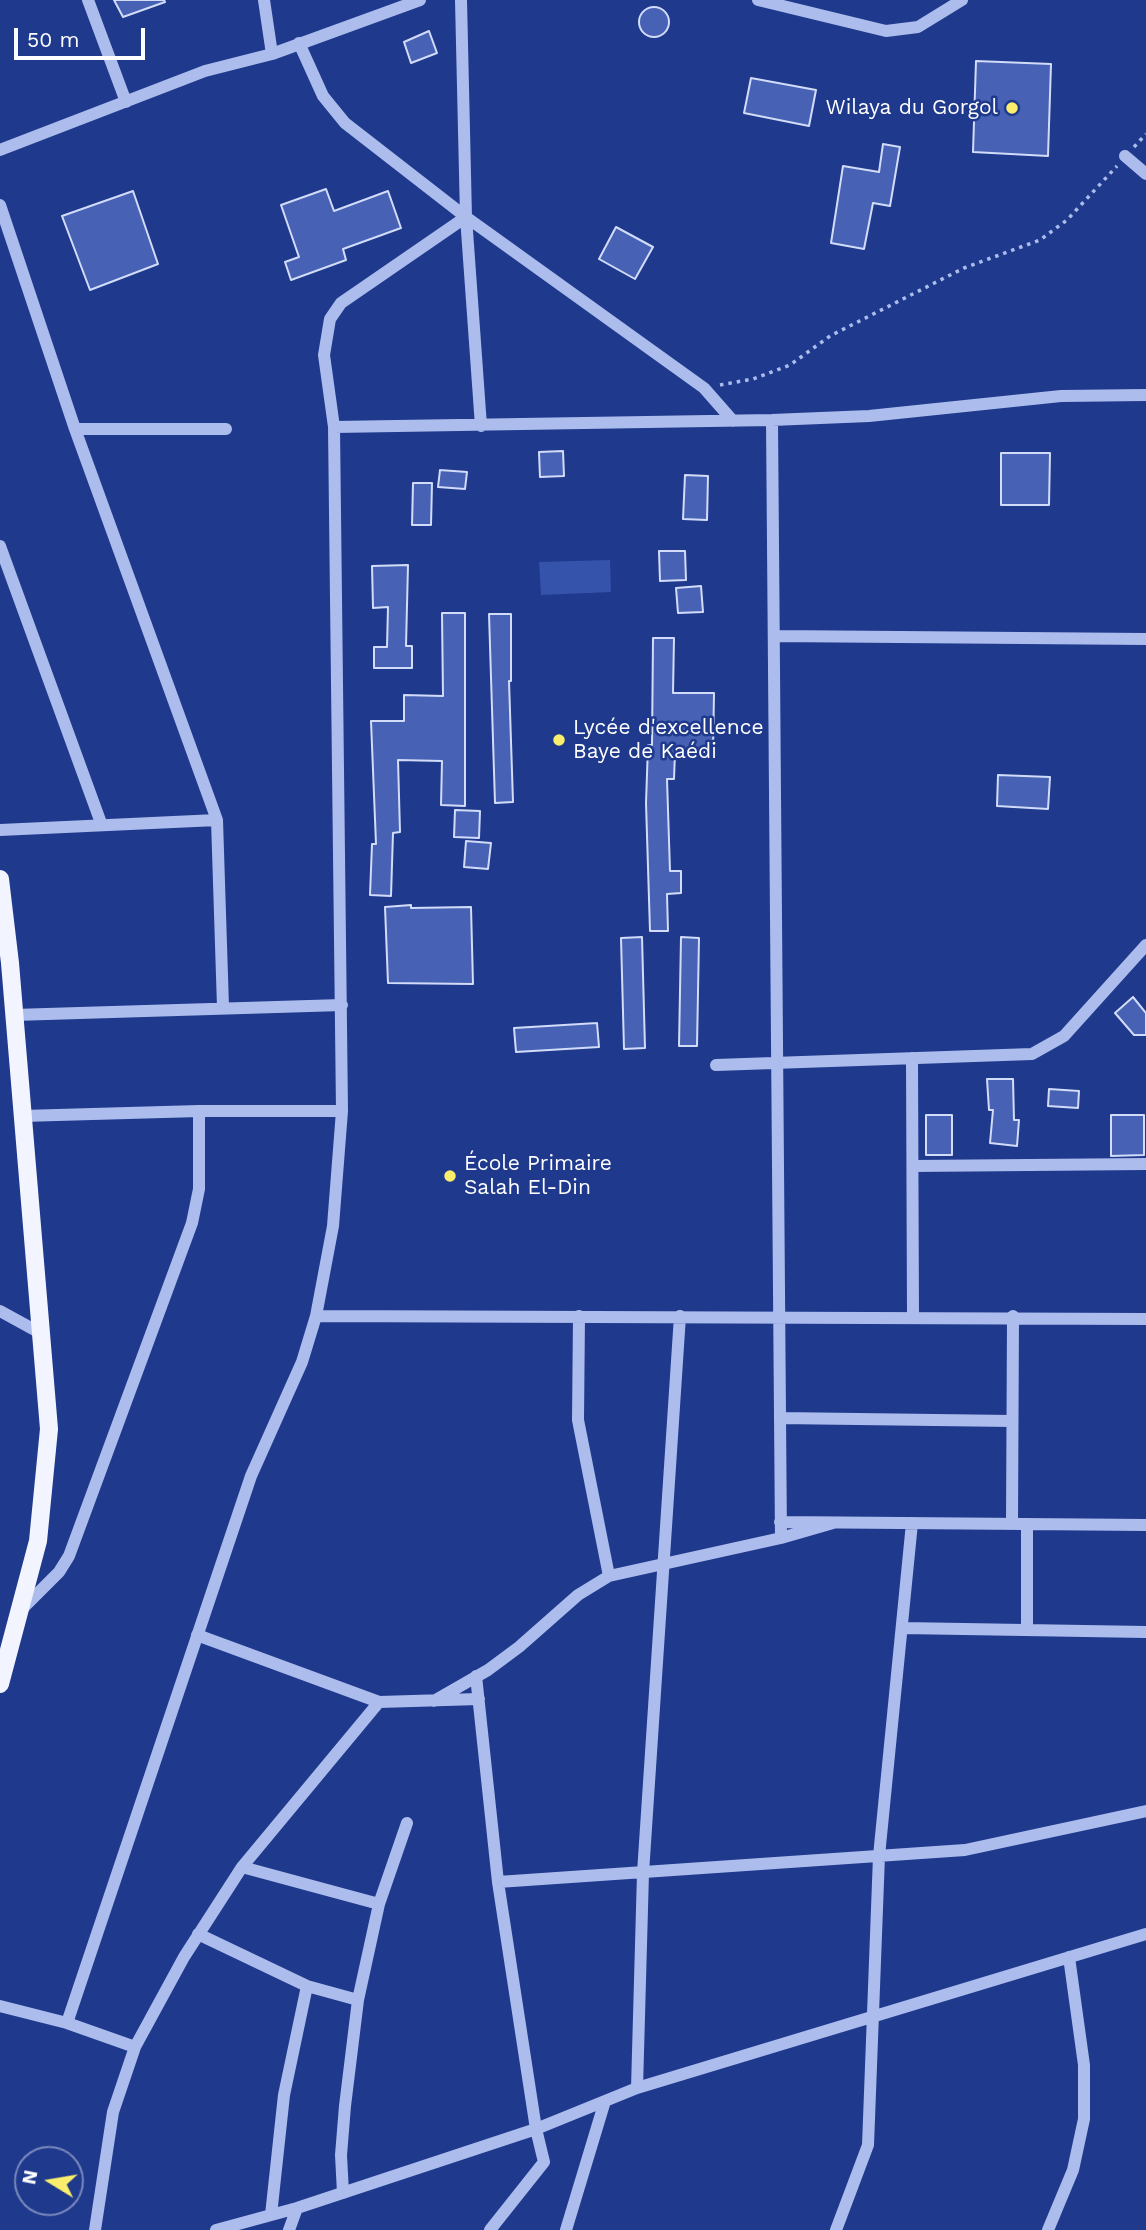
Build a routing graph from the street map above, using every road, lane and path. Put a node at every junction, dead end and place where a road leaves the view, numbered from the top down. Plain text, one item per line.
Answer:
1 (88, 0) edge
2 (264, 0) edge
3 (420, 0) edge
4 (461, 0) edge
5 (758, 0) edge
6 (962, 0) edge
7 (299, 43) junction
8 (272, 54) junction
9 (126, 102) junction
10 (0, 150) edge
11 (1125, 156) joint
12 (1146, 174) edge
13 (0, 205) edge
14 (466, 217) junction
15 (704, 388) junction
16 (1146, 395) edge
17 (772, 420) junction
18 (733, 421) junction
19 (481, 426) junction
20 (334, 427) junction
21 (75, 429) junction
22 (226, 429) dead end
23 (0, 546) edge
24 (775, 636) junction
25 (1146, 639) edge
26 (217, 820) junction
27 (101, 823) junction
28 (0, 830) edge
29 (0, 879) edge
30 (1146, 945) edge
31 (5, 967) edge
32 (342, 1005) junction
33 (223, 1007) junction
34 (14, 1015) junction
35 (912, 1058) junction
36 (778, 1063) junction
37 (716, 1065) dead end
38 (200, 1111) junction
39 (342, 1111) junction
40 (22, 1116) junction
41 (1146, 1164) edge
42 (913, 1166) junction
43 (0, 1311) edge
44 (316, 1315) junction
45 (579, 1316) junction
46 (680, 1316) junction
47 (779, 1316) junction
48 (1013, 1316) junction
49 (913, 1317) junction
50 (1146, 1319) edge
51 (42, 1334) junction
52 (780, 1418) junction
53 (1012, 1421) junction
54 (780, 1522) junction
55 (833, 1523) junction
56 (912, 1523) junction
57 (1012, 1524) junction
58 (1027, 1524) junction
59 (1146, 1525) edge
60 (781, 1538) junction
61 (664, 1564) junction
62 (609, 1576) junction
63 (21, 1610) junction
64 (902, 1628) junction
65 (1027, 1630) junction
66 (1146, 1632) edge
67 (197, 1635) junction
68 (3, 1662) edge
69 (476, 1676) junction
70 (0, 1684) edge
71 (479, 1699) junction
72 (434, 1701) junction
73 (379, 1702) junction
74 (1146, 1811) edge
75 (407, 1822) dead end
76 (879, 1856) junction
77 (242, 1867) junction
78 (643, 1873) junction
79 (498, 1882) junction
80 (379, 1904) junction
81 (198, 1934) junction
82 (1146, 1934) edge
83 (1069, 1957) junction
84 (307, 1986) junction
85 (358, 2000) junction
86 (0, 2006) edge
87 (872, 2017) junction
88 (67, 2023) junction
89 (135, 2047) junction
90 (637, 2088) junction
91 (605, 2101) junction
92 (536, 2129) junction
93 (343, 2193) junction
94 (297, 2208) junction
95 (271, 2215) junction
96 (96, 2230) edge
97 (216, 2230) edge
98 (289, 2230) edge
99 (490, 2230) edge
100 (566, 2230) edge
101 (836, 2230) edge
102 (1048, 2230) edge

1 - 9 street
2 - 8 street
3 - 7 street
4 - 14 street
5 - 6 street
7 - 8 street
7 - 14 street
8 - 9 street
9 - 10 street
11 - 12 street
11 - 15 path
13 - 21 street
14 - 15 street
14 - 19 street
14 - 20 street
15 - 18 street
16 - 17 street
17 - 18 street
17 - 24 street
18 - 19 street
19 - 20 street
20 - 32 street
21 - 22 street
21 - 26 street
23 - 27 street
24 - 25 street
24 - 36 street
26 - 27 street
26 - 33 street
27 - 28 street
29 - 31 main road
30 - 35 street
31 - 34 main road
32 - 33 street
32 - 39 street
33 - 34 street
34 - 40 main road
35 - 36 street
35 - 42 street
36 - 37 street
36 - 47 street
38 - 39 street
38 - 40 street
38 - 63 street
39 - 44 street
40 - 51 main road
41 - 42 street
42 - 49 street
43 - 51 street
44 - 45 street
44 - 67 street
45 - 46 street
45 - 62 street
46 - 47 street
46 - 61 street
47 - 49 street
47 - 52 street
48 - 49 street
48 - 50 street
48 - 53 street
51 - 63 main road
52 - 53 street
52 - 54 street
53 - 57 street
54 - 55 street
54 - 60 street
55 - 56 street
55 - 60 street
56 - 57 street
56 - 64 street
57 - 58 street
58 - 59 street
58 - 65 street
60 - 61 street
61 - 62 street
61 - 78 street
62 - 69 street
63 - 68 main road
64 - 65 street
64 - 76 street
65 - 66 street
67 - 73 street
67 - 88 street
68 - 70 main road
69 - 71 street
69 - 72 street
71 - 72 street
71 - 79 street
72 - 73 street
73 - 77 street
74 - 76 street
75 - 80 street
76 - 78 street
76 - 87 street
77 - 80 street
77 - 81 street
78 - 79 street
78 - 90 street
79 - 92 street
80 - 85 street
81 - 84 street
81 - 89 street
82 - 83 street
83 - 87 street
83 - 102 street
84 - 85 street
84 - 95 street
85 - 93 street
86 - 88 street
87 - 90 street
87 - 101 street
88 - 89 street
89 - 96 street
90 - 91 street
91 - 92 street
91 - 100 street
92 - 93 street
92 - 99 street
93 - 94 street
94 - 95 street
94 - 98 street
95 - 97 street

